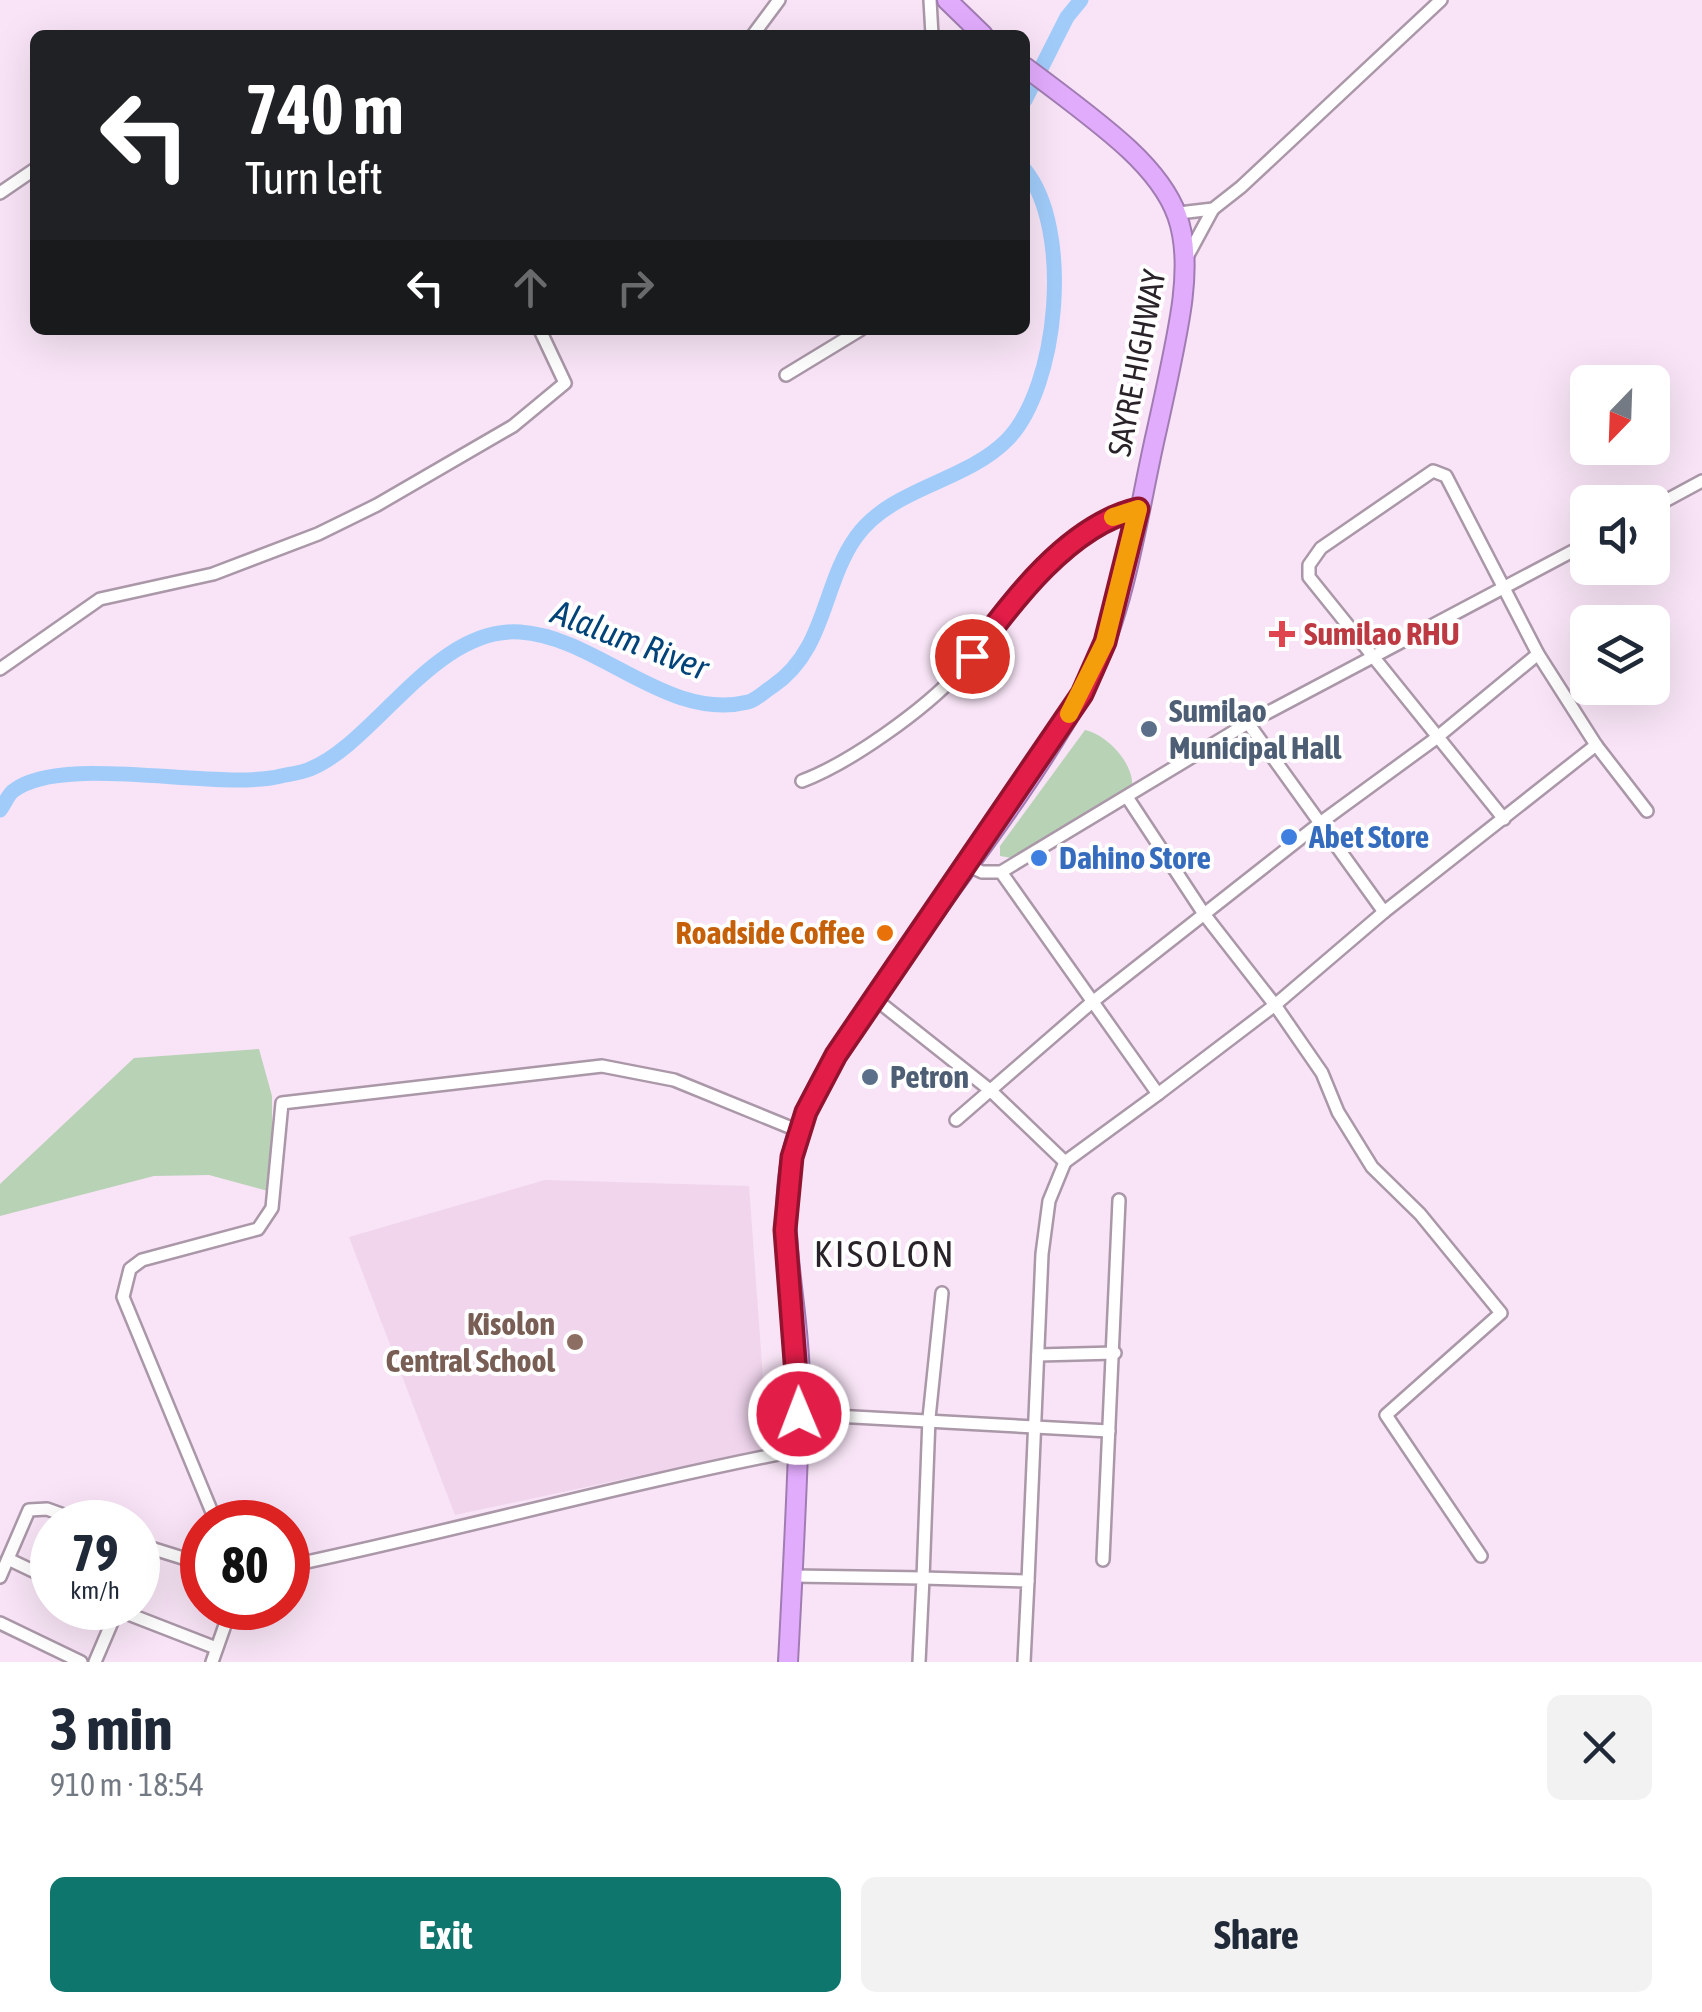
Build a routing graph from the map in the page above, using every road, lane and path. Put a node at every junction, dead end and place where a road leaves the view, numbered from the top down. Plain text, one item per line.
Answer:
1 (779, 0) edge
2 (930, 0) edge
3 (947, 0) edge
4 (1441, 0) edge
5 (757, 30) edge
6 (932, 30) edge
7 (979, 30) edge
8 (1030, 71) edge
9 (30, 173) edge
10 (0, 194) edge
11 (1213, 210) junction
12 (1179, 214) junction
13 (1186, 257) junction
14 (542, 335) edge
15 (852, 335) edge
16 (786, 375) dead end
17 (1702, 481) edge
18 (1670, 498) edge
19 (1138, 509) junction
20 (1570, 552) edge
21 (1504, 587) junction
22 (1538, 654) junction
23 (1373, 660) junction
24 (0, 669) edge
25 (1248, 724) junction
26 (1435, 738) junction
27 (1596, 745) junction
28 (802, 781) dead end
29 (1127, 797) junction
30 (1647, 811) dead end
31 (1504, 818) junction
32 (1320, 824) junction
33 (966, 865) junction
34 (1001, 872) junction
35 (1384, 912) junction
36 (1204, 914) junction
37 (874, 998) junction
38 (1091, 1004) junction
39 (1275, 1004) junction
40 (990, 1090) junction
41 (1158, 1094) junction
42 (956, 1120) dead end
43 (799, 1131) junction
44 (1065, 1162) junction
45 (1119, 1200) dead end
46 (942, 1293) dead end
47 (1038, 1354) junction
48 (1114, 1354) junction
49 (799, 1414) junction
50 (929, 1418) junction
51 (1034, 1424) junction
52 (1109, 1430) junction
53 (799, 1450) junction
54 (207, 1500) edge
55 (30, 1512) edge
56 (1481, 1556) dead end
57 (8, 1559) junction
58 (1103, 1560) dead end
59 (310, 1561) edge
60 (30, 1570) edge
61 (793, 1576) junction
62 (0, 1577) edge
63 (923, 1578) junction
64 (1028, 1581) junction
65 (0, 1622) edge
66 (160, 1626) edge
67 (107, 1630) edge
68 (223, 1630) edge
69 (216, 1648) junction
70 (81, 1662) edge
71 (95, 1662) edge
72 (212, 1662) edge
73 (788, 1662) edge
74 (919, 1662) edge
75 (1024, 1662) edge

1 - 5 street
2 - 6 street
3 - 7 highway
4 - 11 street
8 - 12 highway, SAYRE HIGHWAY
9 - 10 street
11 - 12 street
11 - 13 street
12 - 13 highway, SAYRE HIGHWAY
13 - 19 highway, SAYRE HIGHWAY
14 - 24 street
15 - 16 street
17 - 18 street
19 - 28 street
19 - 33 highway, SAYRE HIGHWAY
20 - 21 street
21 - 22 street
21 - 23 street
21 - 23 street
22 - 26 street
22 - 27 street
23 - 25 street
23 - 26 street
25 - 29 street
25 - 32 street
26 - 31 street
26 - 32 street
27 - 30 street
27 - 31 street
29 - 34 street
29 - 36 street
31 - 35 street
32 - 35 street
32 - 36 street
33 - 34 street
33 - 37 highway, SAYRE HIGHWAY
34 - 38 street
35 - 39 street
36 - 38 street
36 - 39 street
37 - 40 street
37 - 43 highway, SAYRE HIGHWAY
38 - 40 street
38 - 41 street
39 - 41 street
39 - 56 street
40 - 42 street
40 - 44 street
41 - 44 street
43 - 49 highway, SAYRE HIGHWAY
43 - 54 street
44 - 47 street
45 - 48 street
46 - 50 street
47 - 48 street
47 - 51 street
48 - 52 street
49 - 50 street
49 - 53 highway, SAYRE HIGHWAY
50 - 51 street
50 - 63 street
51 - 52 street
51 - 64 street
52 - 58 street
53 - 59 street
53 - 61 highway, SAYRE HIGHWAY
55 - 57 street
57 - 60 street
57 - 62 street
61 - 63 street
61 - 73 highway, SAYRE HIGHWAY
63 - 64 street
63 - 74 street
64 - 75 street
65 - 70 street
66 - 69 street
67 - 71 street
68 - 69 street
69 - 72 street

